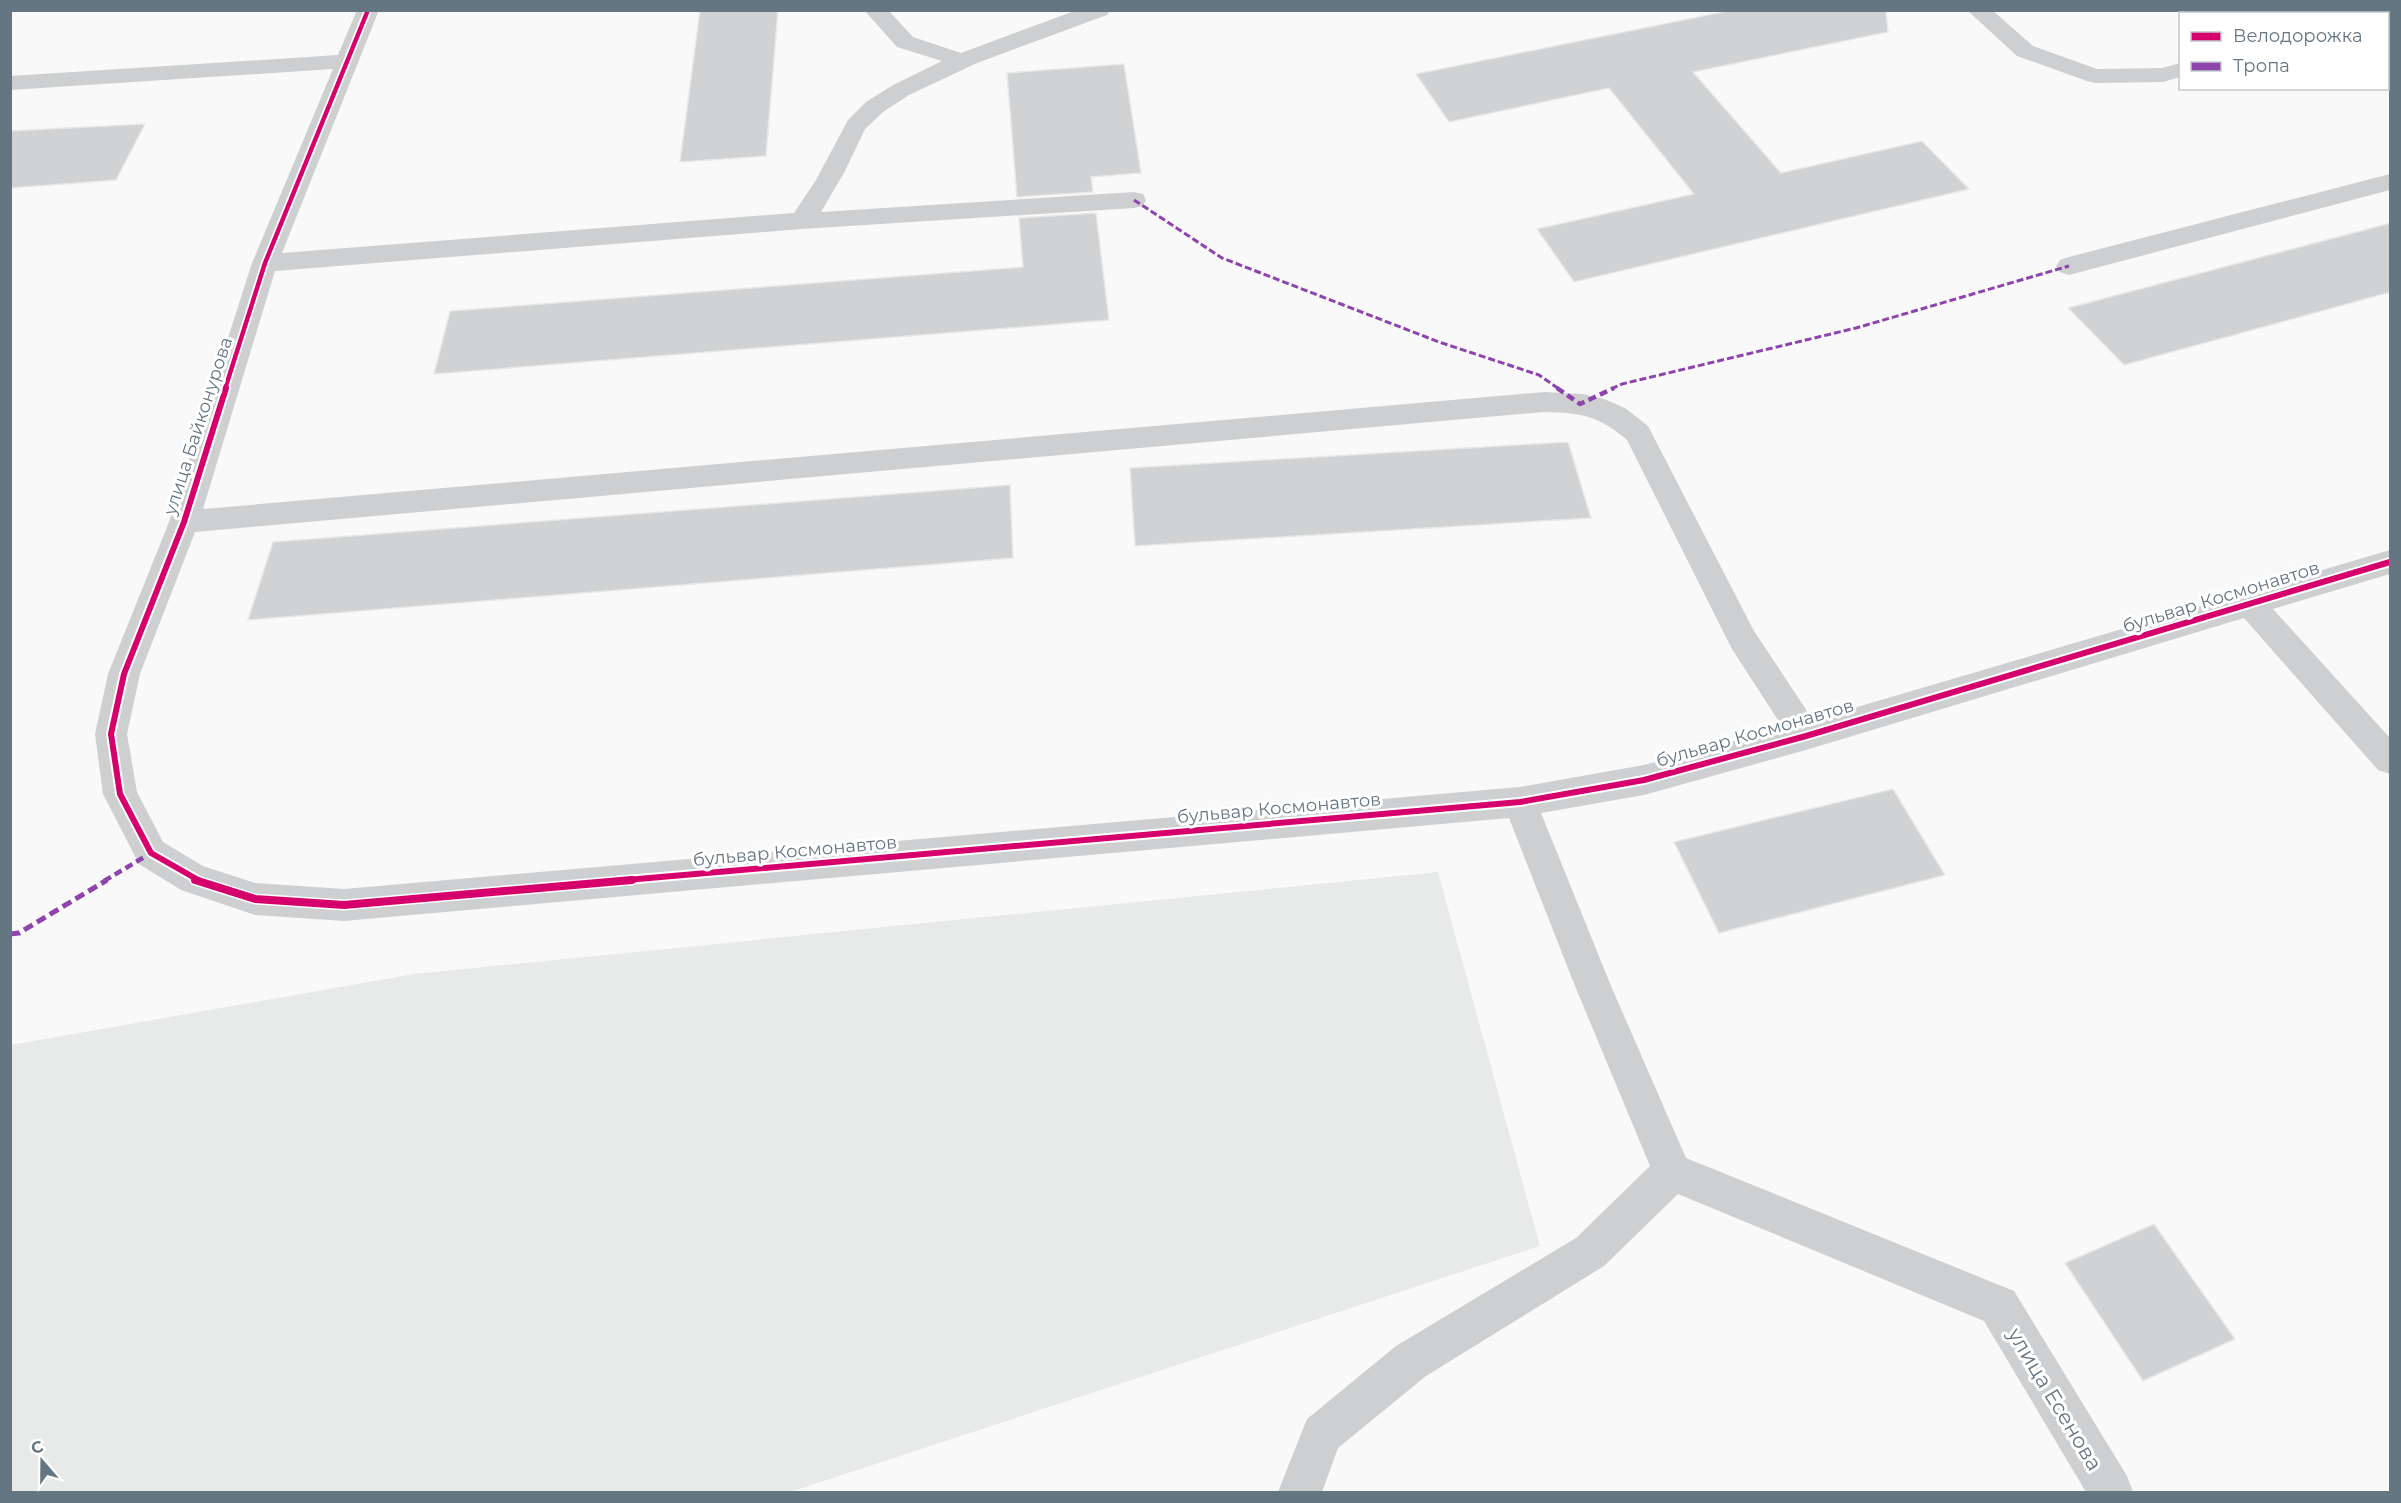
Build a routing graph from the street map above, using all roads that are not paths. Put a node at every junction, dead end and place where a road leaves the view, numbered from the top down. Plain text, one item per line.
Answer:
1 (368, 10) edge
2 (875, 10) edge
3 (1099, 10) edge
4 (1978, 10) edge
5 (964, 60) junction
6 (348, 61) junction
7 (2179, 71) edge
8 (10, 83) edge
9 (2391, 182) edge
10 (1134, 200) dead end
11 (802, 221) junction
12 (266, 263) junction
13 (2069, 266) dead end
14 (184, 522) junction
15 (2391, 562) edge
16 (2250, 604) junction
17 (1806, 736) junction
18 (2391, 760) edge
19 (1520, 802) junction
20 (151, 854) joint
21 (1672, 1172) junction
22 (1300, 1492) edge
23 (2111, 1492) edge

1 - 6 street, улица Байконурова
2 - 5 street
3 - 5 street
4 - 7 street
5 - 11 street
6 - 8 street
6 - 12 street, улица Байконурова
9 - 13 street
10 - 11 street
11 - 12 street
12 - 14 street, улица Байконурова
14 - 17 street
14 - 20 street, улица Байконурова
15 - 16 street, бульвар Космонавтов
16 - 17 street, бульвар Космонавтов
16 - 18 street
17 - 19 street, бульвар Космонавтов
19 - 20 street, бульвар Космонавтов
19 - 21 street
21 - 22 street
21 - 23 street, улица Есенова

